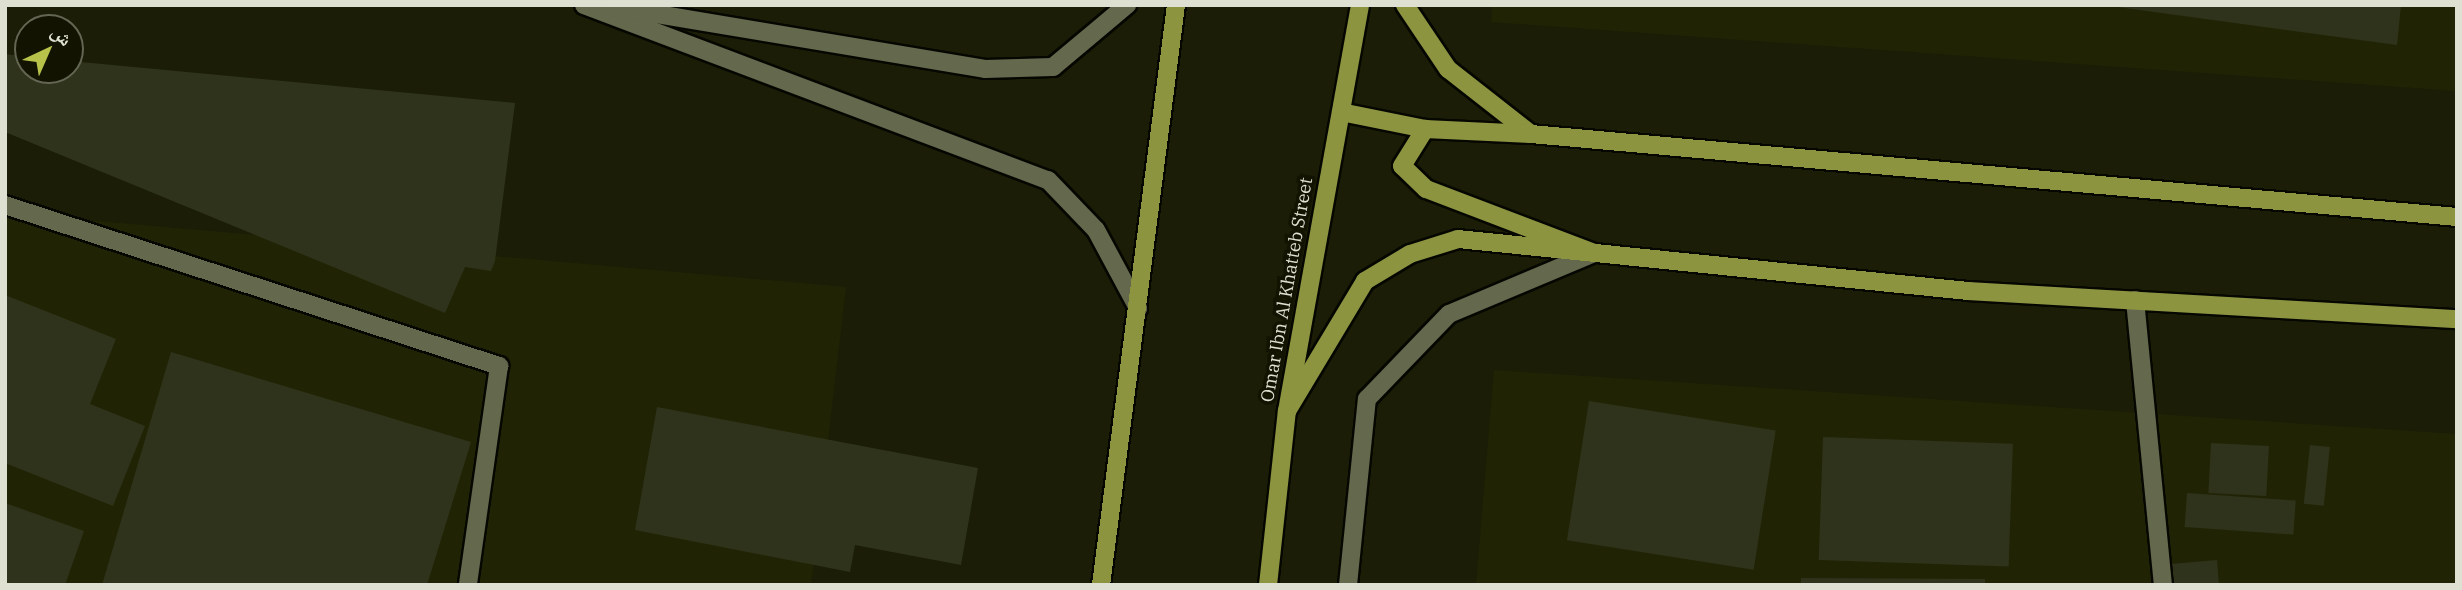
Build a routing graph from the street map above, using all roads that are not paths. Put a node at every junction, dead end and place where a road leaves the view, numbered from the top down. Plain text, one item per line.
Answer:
1 (584, 5) edge
2 (607, 5) edge
3 (1127, 5) edge
4 (1176, 5) edge
5 (1360, 5) edge
6 (1405, 5) edge
7 (1341, 112) junction
8 (1425, 129) junction
9 (1531, 134) junction
10 (5, 205) edge
11 (2457, 218) edge
12 (1594, 253) junction
13 (2135, 300) junction
14 (1138, 308) junction
15 (2457, 319) edge
16 (1287, 411) junction
17 (468, 585) edge
18 (1101, 585) edge
19 (1268, 585) edge
20 (1348, 585) edge
21 (2163, 585) edge

1 - 14 street
2 - 3 street
4 - 14 main road
5 - 7 main road, Omar Ibn Al Khatteb Street
6 - 9 main road
7 - 8 main road
7 - 16 main road, Omar Ibn Al Khatteb Street
8 - 9 main road
8 - 12 main road
9 - 11 main road
10 - 17 street
12 - 13 main road
12 - 16 main road
12 - 20 street
13 - 15 main road
13 - 21 street
14 - 18 main road
16 - 19 main road, Omar Ibn Al Khatteb Street

